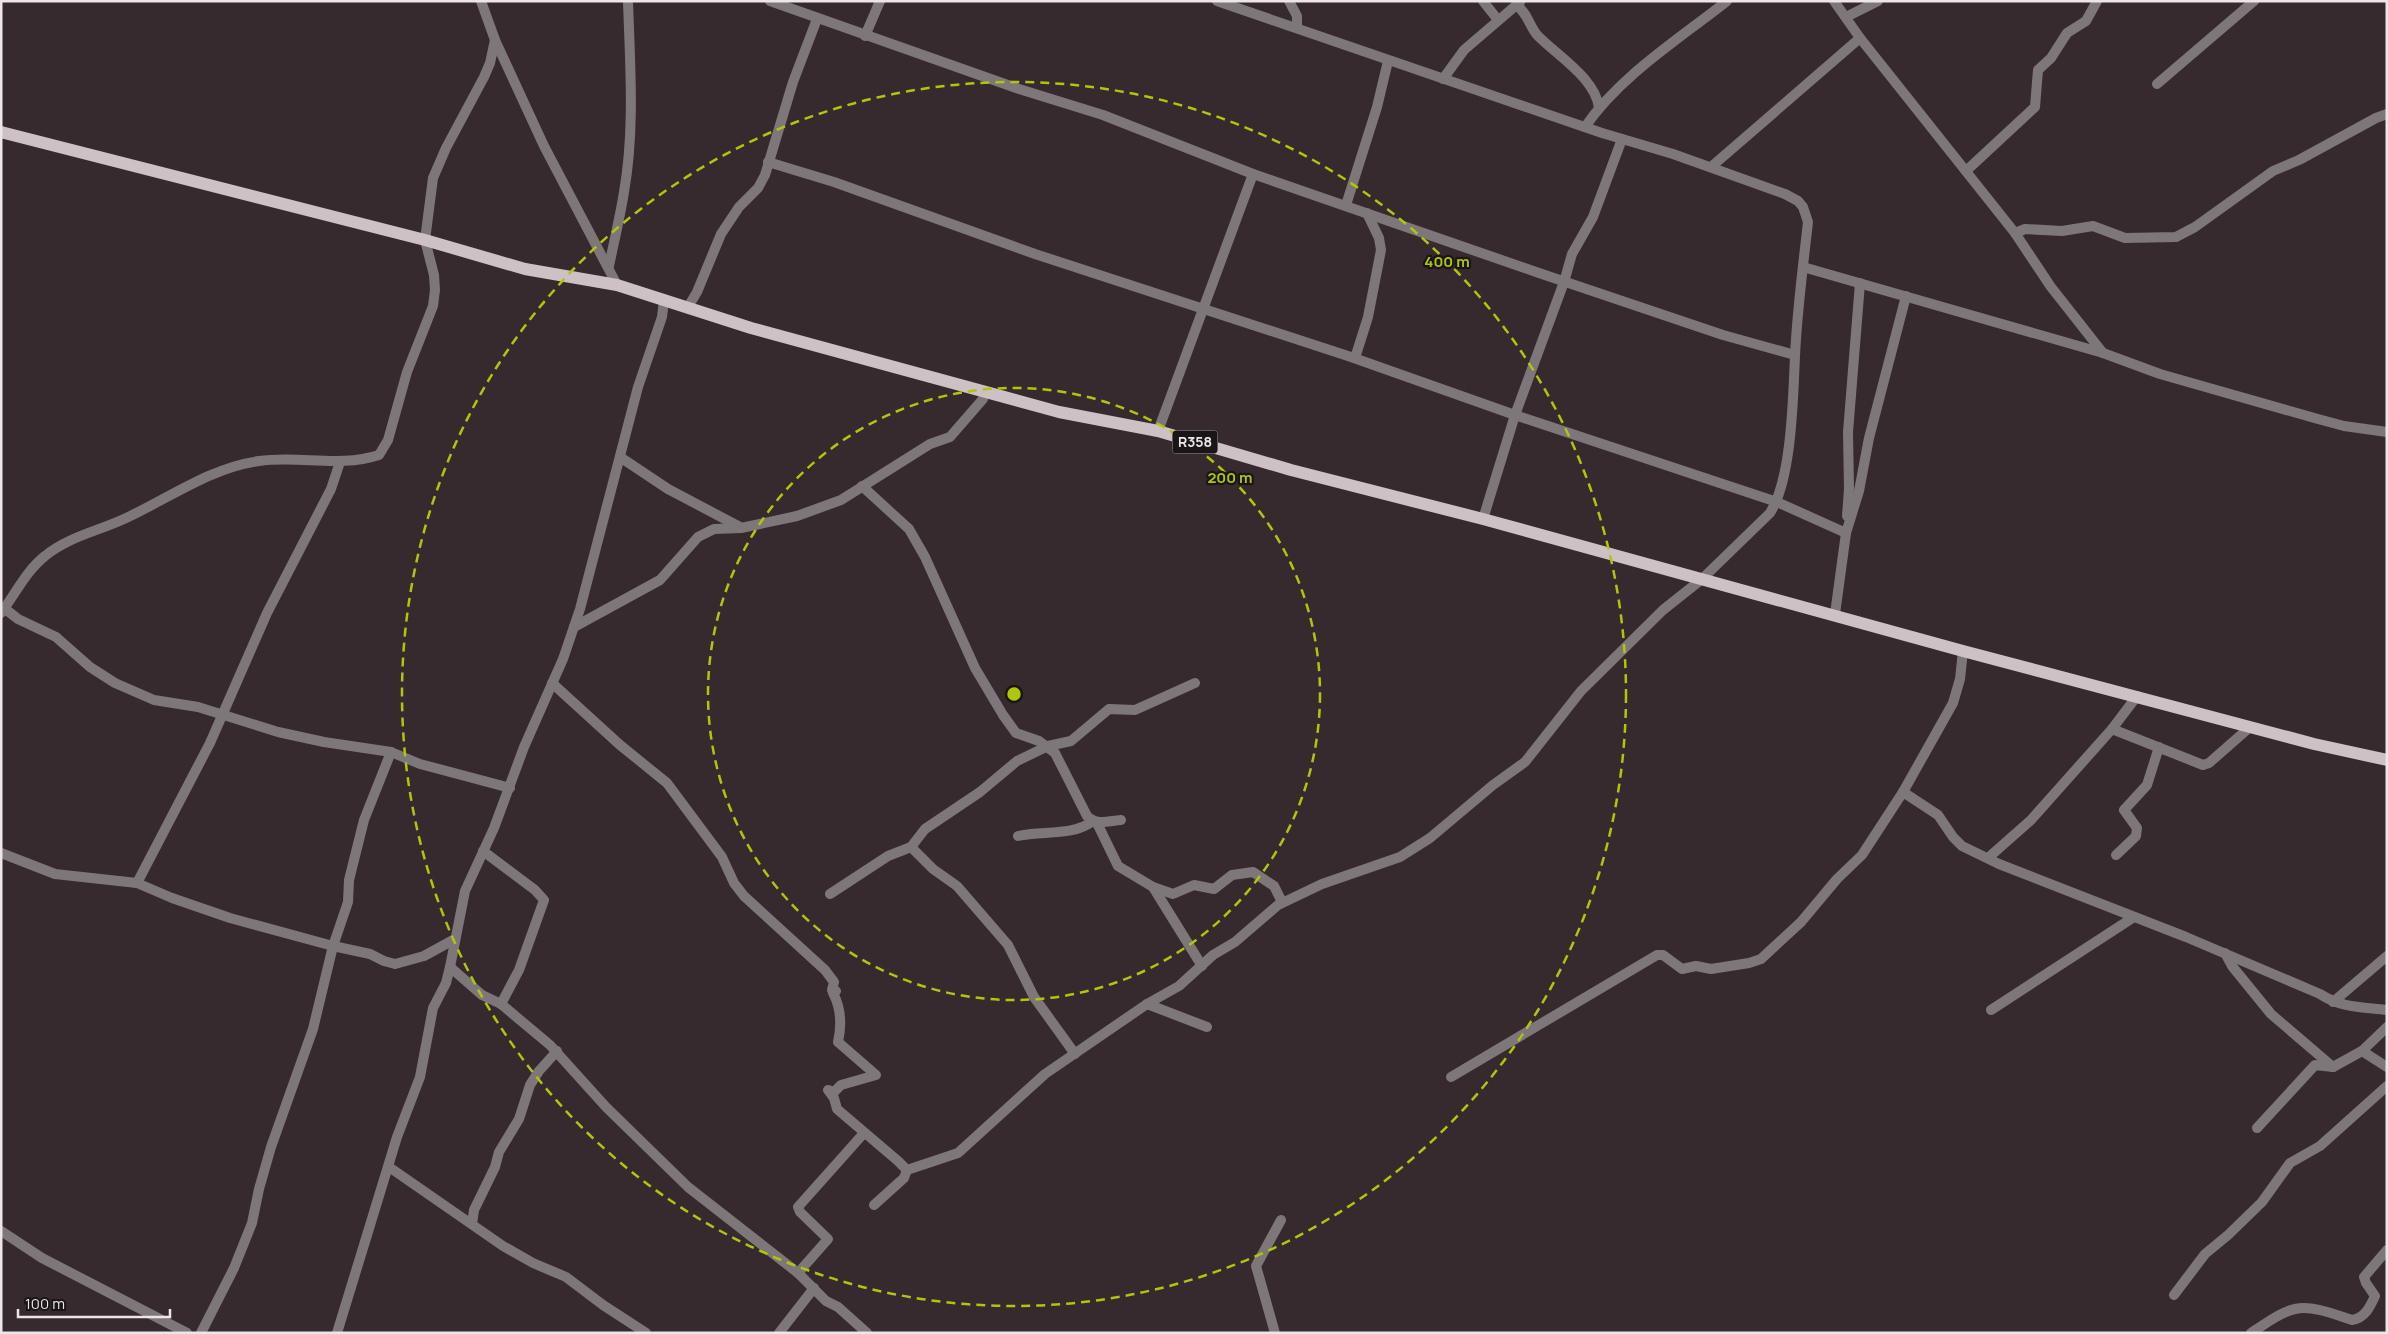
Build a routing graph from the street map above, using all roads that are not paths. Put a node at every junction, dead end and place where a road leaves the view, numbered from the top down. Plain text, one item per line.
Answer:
1 (480, 1) edge
2 (628, 1) edge
3 (770, 1) edge
4 (880, 1) edge
5 (1217, 1) edge
6 (1289, 1) edge
7 (1483, 1) edge
8 (1727, 1) edge
9 (1834, 1) edge
10 (1878, 1) edge
11 (2097, 1) edge
12 (2254, 1) edge
13 (1518, 3) edge
14 (1846, 17) junction
15 (817, 19) junction
16 (1498, 20) junction
17 (1297, 28) junction
18 (865, 36) junction
19 (1860, 38) junction
20 (495, 40) junction
21 (1388, 61) junction
22 (1443, 78) junction
23 (2157, 84) dead end
24 (1599, 108) junction
25 (2387, 114) edge
26 (1585, 127) junction
27 (1, 132) edge
28 (1622, 139) junction
29 (768, 162) junction
30 (1711, 167) junction
31 (1966, 171) junction
32 (1253, 174) junction
33 (1346, 205) junction
34 (1367, 213) junction
35 (2014, 233) junction
36 (425, 240) junction
37 (608, 266) junction
38 (1803, 267) junction
39 (1564, 282) junction
40 (1860, 283) junction
41 (617, 285) junction
42 (1906, 296) junction
43 (664, 300) junction
44 (688, 307) junction
45 (1203, 308) junction
46 (2103, 353) junction
47 (1795, 355) junction
48 (1355, 358) junction
49 (985, 392) junction
50 (1514, 415) junction
51 (1158, 431) junction
52 (2387, 432) edge
53 (620, 457) junction
54 (340, 462) junction
55 (862, 486) junction
56 (1777, 502) junction
57 (1483, 519) junction
58 (741, 528) junction
59 (1845, 533) junction
60 (1702, 578) junction
61 (3, 610) edge
62 (1835, 614) junction
63 (574, 626) junction
64 (1962, 651) junction
65 (552, 683) junction
66 (1195, 683) dead end
67 (2137, 696) junction
68 (223, 716) junction
69 (2250, 727) junction
70 (2112, 729) junction
71 (1048, 746) junction
72 (2159, 746) junction
73 (391, 752) junction
74 (2387, 760) edge
75 (510, 788) junction
76 (1903, 792) junction
77 (1121, 820) dead end
78 (1095, 822) junction
79 (1018, 836) dead end
80 (911, 847) junction
81 (483, 851) junction
82 (1, 853) edge
83 (2116, 855) dead end
84 (1988, 858) junction
85 (137, 883) junction
86 (1153, 887) junction
87 (830, 894) dead end
88 (1282, 902) junction
89 (2134, 917) junction
90 (455, 938) junction
91 (333, 946) junction
92 (2226, 953) junction
93 (2387, 956) edge
94 (1202, 966) junction
95 (450, 967) junction
96 (2333, 1002) junction
97 (501, 1004) junction
98 (1147, 1004) junction
99 (1991, 1010) dead end
100 (2387, 1010) edge
101 (1207, 1027) dead end
102 (2387, 1027) edge
103 (557, 1051) junction
104 (2362, 1052) junction
105 (1075, 1054) junction
106 (2333, 1067) junction
107 (2387, 1067) edge
108 (1451, 1077) dead end
109 (2387, 1086) edge
110 (2257, 1128) dead end
111 (864, 1133) junction
112 (389, 1167) junction
113 (906, 1170) junction
114 (874, 1205) dead end
115 (1281, 1220) dead end
116 (472, 1224) junction
117 (1, 1231) edge
118 (2387, 1250) edge
119 (798, 1273) junction
120 (814, 1288) junction
121 (2174, 1295) dead end
122 (631, 1329) edge
123 (188, 1333) edge
124 (201, 1333) edge
125 (337, 1333) edge
126 (646, 1333) edge
127 (780, 1333) edge
128 (867, 1333) edge
129 (1275, 1333) edge
130 (2251, 1333) edge

1 - 20 street
2 - 37 street
3 - 15 street
4 - 18 street
5 - 17 street
6 - 17 street
7 - 16 street
8 - 24 street
9 - 14 street
10 - 14 street
11 - 31 street
12 - 23 street
13 - 16 street
13 - 24 street
14 - 19 street
15 - 18 street
15 - 29 street
16 - 22 street
17 - 21 street
18 - 32 street
19 - 30 street
19 - 31 street
20 - 36 street
20 - 37 street
21 - 22 street
21 - 33 street
22 - 26 street
24 - 26 street
25 - 35 street
26 - 28 street
27 - 36 main road, R358
28 - 30 street
28 - 39 street
29 - 44 street
29 - 45 street
30 - 38 street
31 - 35 street
32 - 33 street
32 - 45 street
33 - 34 street
34 - 39 street
34 - 48 street
35 - 46 street
36 - 41 main road, R358
36 - 54 street
37 - 41 street
38 - 40 street
38 - 47 street
39 - 47 street
39 - 50 street
40 - 42 street
40 - 59 street
41 - 43 main road, R358
42 - 46 street
42 - 59 street
43 - 44 main road, R358
43 - 53 street
44 - 49 main road, R358
45 - 48 street
45 - 51 street
46 - 52 street
47 - 56 street
48 - 50 street
49 - 51 main road, R358
49 - 55 street
50 - 56 street
50 - 57 street
51 - 57 main road, R358
53 - 58 street
53 - 63 street
54 - 61 street
54 - 68 street
55 - 58 street
55 - 71 street
56 - 59 street
56 - 60 street
57 - 60 main road, R358
58 - 63 street
59 - 62 street
60 - 62 main road, R358
60 - 88 street
61 - 68 street
62 - 64 main road, R358
63 - 65 street
64 - 67 main road, R358
64 - 76 street
65 - 75 street
65 - 111 street
66 - 71 street
67 - 69 main road, R358
67 - 70 street
68 - 73 street
68 - 85 street
69 - 72 street
69 - 74 main road, R358
70 - 72 street
70 - 84 street
71 - 78 street
71 - 80 street
72 - 83 street
73 - 75 street
73 - 91 street
75 - 81 street
76 - 84 street
76 - 108 street
77 - 78 street
78 - 79 street
78 - 86 street
80 - 87 street
80 - 105 street
81 - 90 street
81 - 97 street
82 - 85 street
84 - 89 street
85 - 91 street
86 - 88 street
86 - 94 street
88 - 94 street
89 - 92 street
89 - 99 street
90 - 91 street
90 - 95 street
91 - 124 street
92 - 96 street
92 - 106 street
93 - 96 street
94 - 98 street
95 - 97 street
95 - 112 street
96 - 100 street
97 - 103 street
98 - 101 street
98 - 105 street
102 - 104 street
103 - 116 street
103 - 119 street
104 - 106 street
104 - 107 street
105 - 113 street
106 - 110 street
109 - 121 street
111 - 113 street
111 - 119 street
112 - 116 street
112 - 125 street
113 - 114 street
115 - 129 street
116 - 122 street
117 - 123 street
118 - 130 street
119 - 120 street
120 - 127 street
120 - 128 street
122 - 126 street

